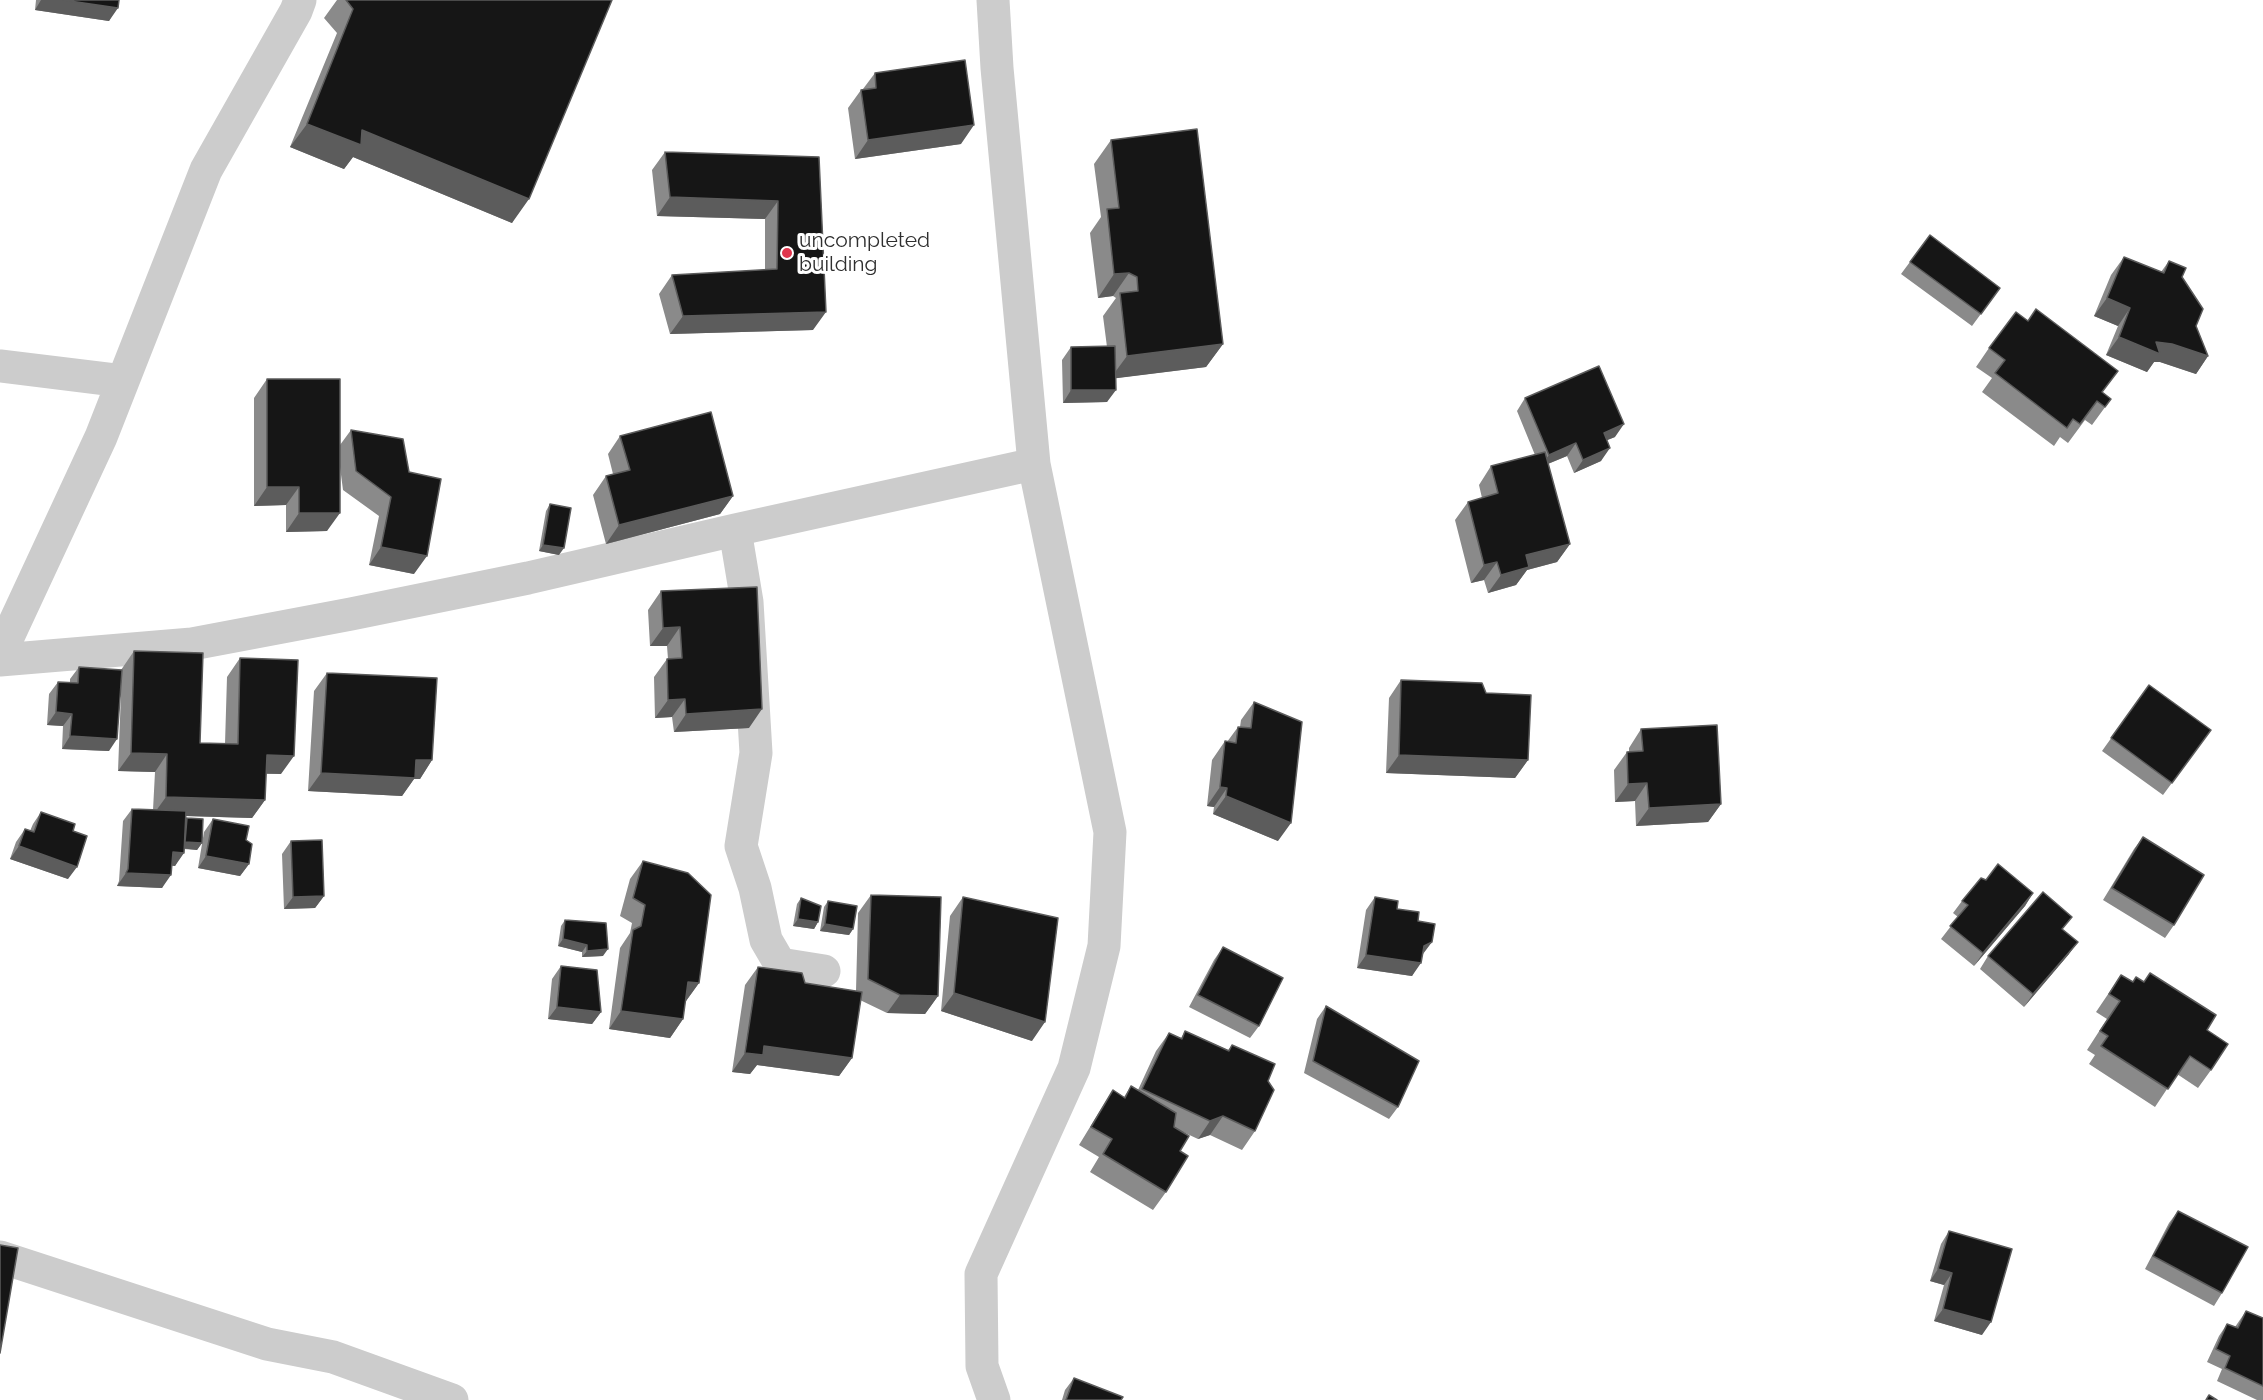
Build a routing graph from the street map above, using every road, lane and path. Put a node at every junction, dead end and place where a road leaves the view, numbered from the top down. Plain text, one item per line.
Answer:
1 (300, 0) edge
2 (993, 0) edge
3 (0, 366) edge
4 (123, 381) junction
5 (1034, 464) junction
6 (735, 530) junction
7 (0, 654) edge
8 (0, 660) edge
9 (824, 970) dead end
10 (0, 1257) edge
11 (452, 1400) edge
12 (994, 1400) edge

1 - 4 street
2 - 5 street
3 - 4 street
4 - 7 street
5 - 6 street
5 - 12 street
6 - 8 street
6 - 9 street
10 - 11 street

